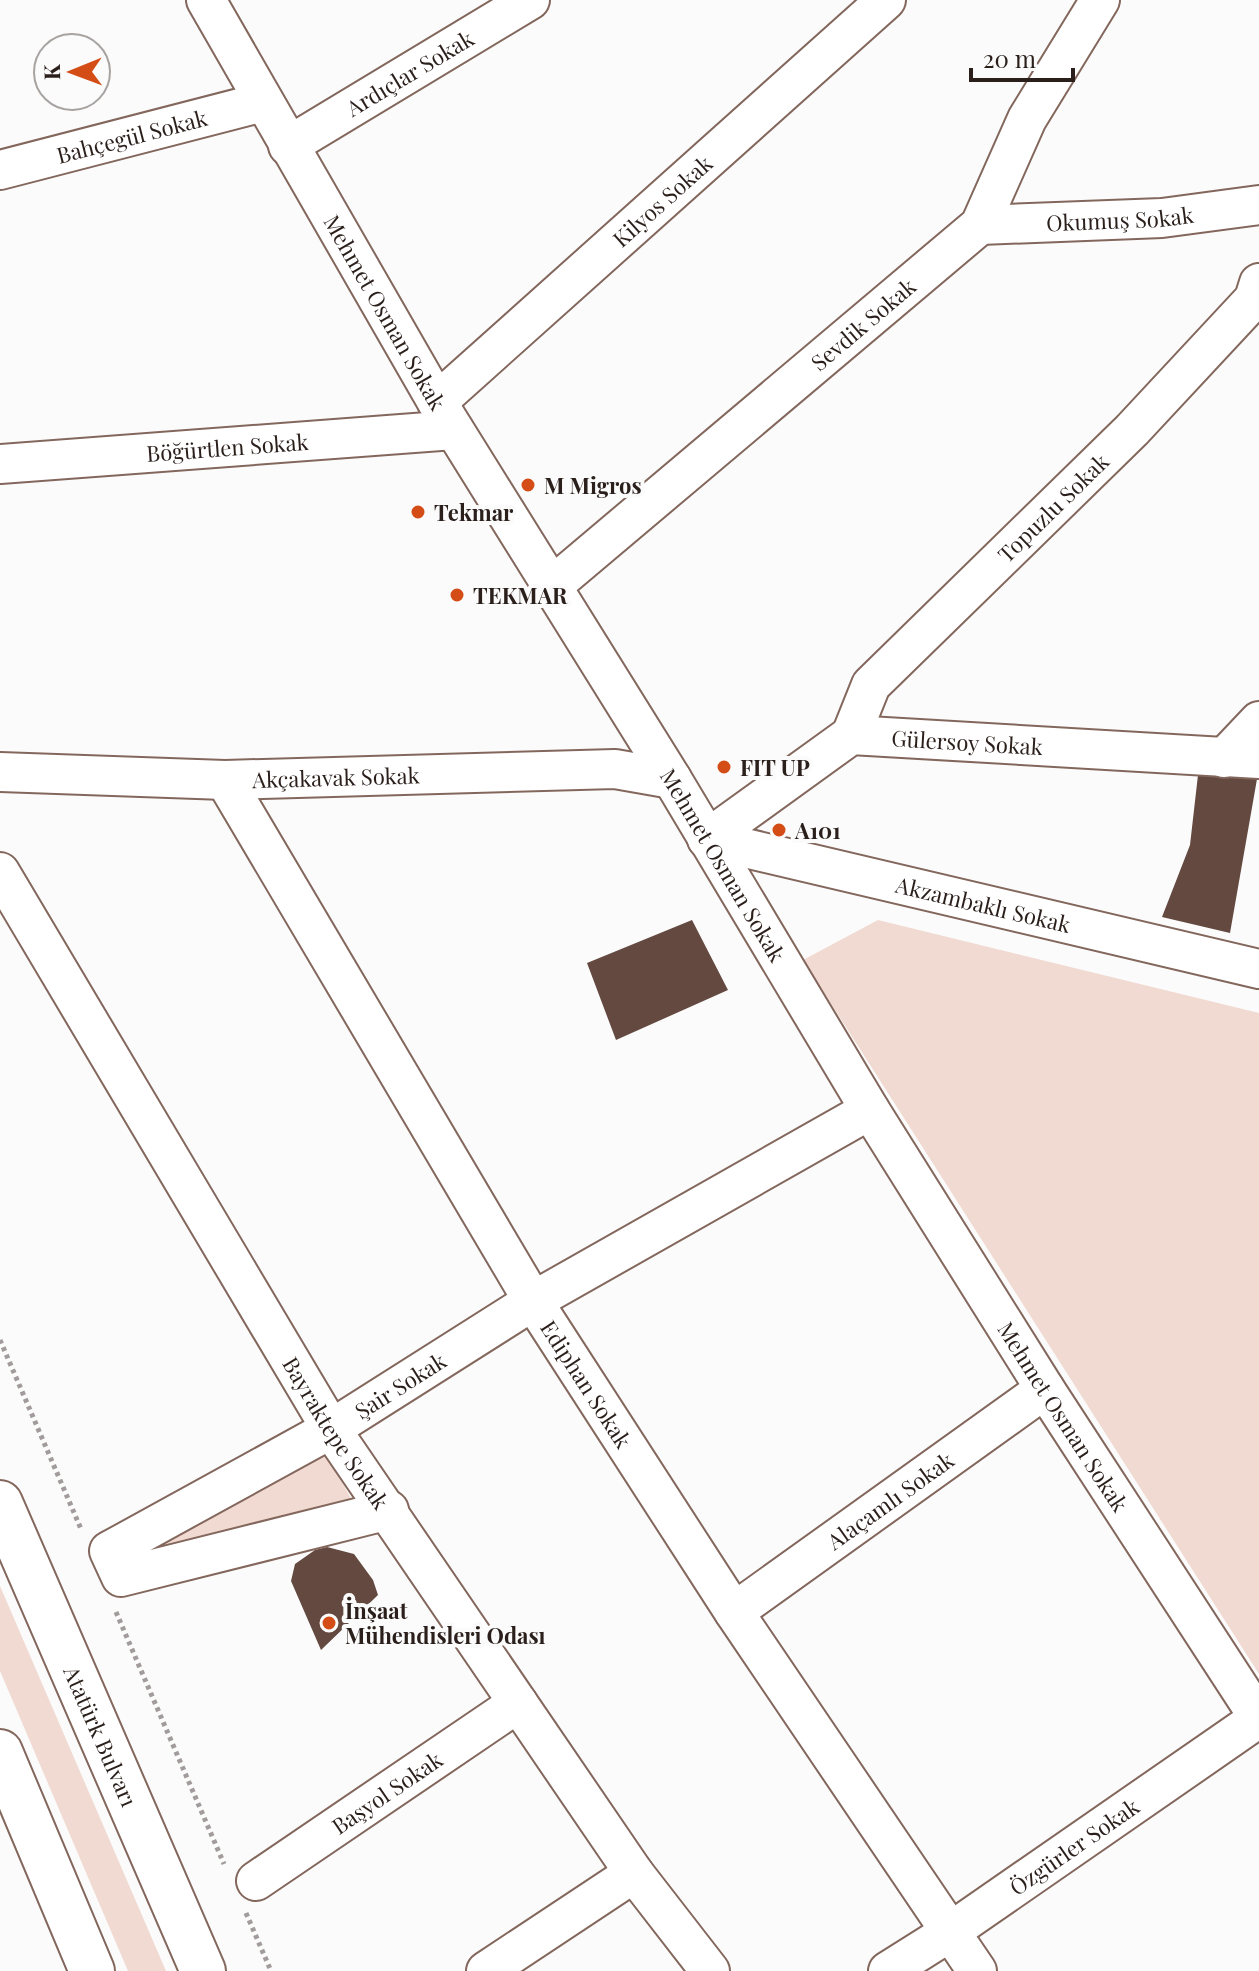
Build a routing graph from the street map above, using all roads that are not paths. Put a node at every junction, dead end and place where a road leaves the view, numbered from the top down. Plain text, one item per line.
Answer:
1 (206, 0) edge
2 (886, 0) edge
3 (1100, 0) edge
4 (510, 5) edge
5 (263, 102) junction
6 (288, 146) junction
7 (0, 170) edge
8 (1259, 205) edge
9 (980, 225) junction
10 (1259, 283) edge
11 (446, 416) junction
12 (0, 464) edge
13 (551, 587) junction
14 (1259, 721) edge
15 (851, 735) junction
16 (1241, 758) edge
17 (0, 772) edge
18 (672, 779) junction
19 (225, 780) junction
20 (707, 839) junction
21 (0, 872) edge
22 (1259, 969) edge
23 (870, 1110) junction
24 (533, 1301) junction
25 (1045, 1389) junction
26 (331, 1429) junction
27 (0, 1503) edge
28 (389, 1510) junction
29 (734, 1612) junction
30 (518, 1703) junction
31 (1259, 1718) edge
32 (0, 1752) edge
33 (634, 1873) junction
34 (242, 1887) road end
35 (950, 1932) junction
36 (92, 1971) edge
37 (203, 1971) edge
38 (486, 1971) edge
39 (710, 1971) edge
40 (888, 1971) edge
41 (977, 1971) edge

1 - 5 street, Mehmet Osman Sokak
2 - 11 street, Kilyos Sokak
3 - 9 street, Sevdik Sokak
4 - 6 street, Ardıçlar Sokak
5 - 6 street, Mehmet Osman Sokak
5 - 7 street, Bahçegül Sokak
6 - 11 street, Mehmet Osman Sokak
8 - 9 street, Okumuş Sokak
9 - 13 street, Sevdik Sokak
10 - 15 street, Topuzlu Sokak
11 - 12 street, Böğürtlen Sokak
11 - 13 street, Mehmet Osman Sokak
13 - 18 street, Mehmet Osman Sokak
14 - 16 street
15 - 16 street, Gülersoy Sokak
15 - 20 street
17 - 19 street, Akçakavak Sokak
18 - 19 street, Akçakavak Sokak
18 - 20 street, Mehmet Osman Sokak
19 - 24 street, Ediphan Sokak
20 - 22 street, Akzambaklı Sokak
20 - 23 street, Mehmet Osman Sokak
21 - 26 street, Bayraktepe Sokak
23 - 24 street, Şair Sokak
23 - 25 street, Mehmet Osman Sokak
24 - 26 street, Şair Sokak
24 - 29 street, Ediphan Sokak
25 - 29 street, Alaçamlı Sokak
25 - 31 street, Mehmet Osman Sokak
26 - 28 street, Bayraktepe Sokak
26 - 28 street, Şair Sokak
27 - 37 main road, Atatürk Bulvarı
28 - 30 street, Bayraktepe Sokak
29 - 35 street, Ediphan Sokak
30 - 33 street, Bayraktepe Sokak
30 - 34 street, Başyol Sokak
31 - 35 street, Özgürler Sokak
32 - 36 main road
33 - 38 street
33 - 39 street, Bayraktepe Sokak
35 - 40 street, Özgürler Sokak
35 - 41 street, Ediphan Sokak

